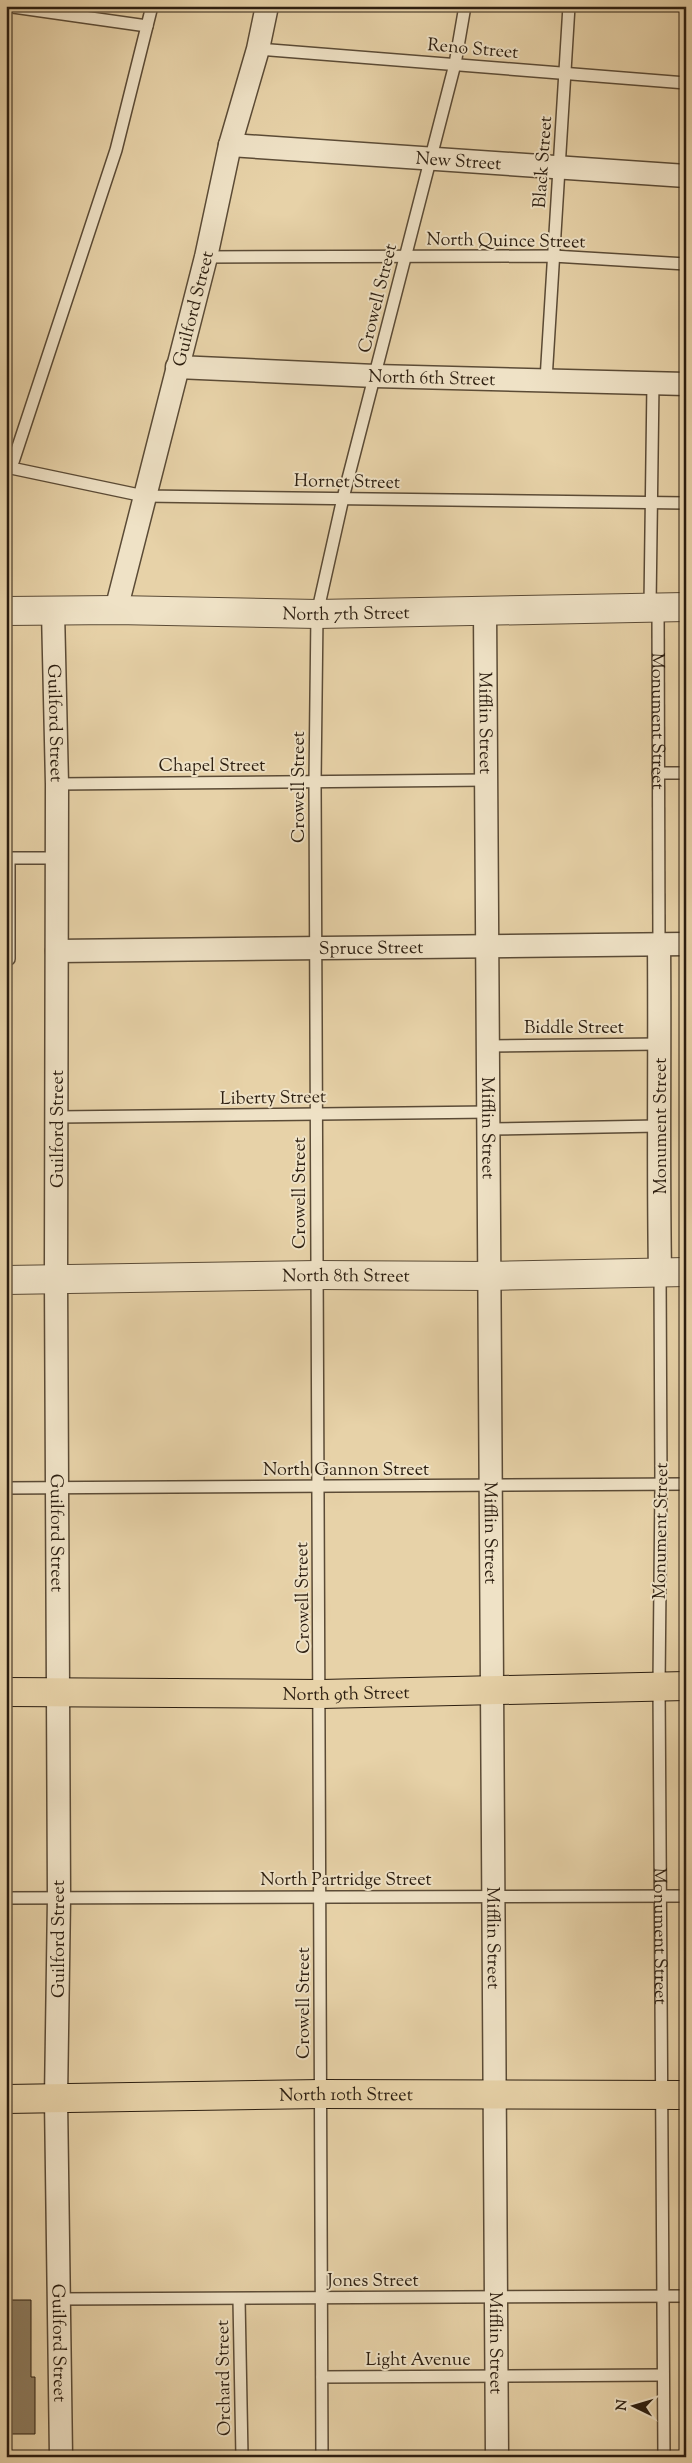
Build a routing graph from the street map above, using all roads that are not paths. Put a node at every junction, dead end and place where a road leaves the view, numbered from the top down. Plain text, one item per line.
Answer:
1 (6, 6) edge
2 (152, 6) edge
3 (267, 6) edge
4 (465, 6) edge
5 (569, 6) edge
6 (147, 26) junction
7 (258, 49) junction
8 (455, 64) junction
9 (565, 73) junction
10 (686, 83) edge
11 (230, 145) junction
12 (431, 159) junction
13 (559, 167) junction
14 (686, 176) edge
15 (554, 256) junction
16 (206, 257) junction
17 (405, 257) junction
18 (686, 264) edge
19 (177, 367) junction
20 (375, 376) junction
21 (546, 380) junction
22 (653, 383) junction
23 (686, 384) edge
24 (144, 496) junction
25 (343, 498) junction
26 (651, 503) junction
27 (686, 503) edge
28 (654, 606) junction
29 (686, 607) edge
30 (485, 609) junction
31 (116, 610) junction
32 (6, 611) edge
33 (52, 611) junction
34 (317, 614) junction
35 (658, 773) junction
36 (686, 773) edge
37 (488, 780) junction
38 (315, 782) junction
39 (57, 784) junction
40 (7, 858) edge
41 (57, 858) junction
42 (659, 944) junction
43 (686, 944) edge
44 (487, 946) junction
45 (316, 948) junction
46 (57, 951) junction
47 (9, 959) dead end
48 (660, 1044) junction
49 (488, 1046) junction
50 (316, 1114) junction
51 (58, 1117) junction
52 (490, 1120) junction
53 (658, 1126) junction
54 (673, 1272) edge
55 (317, 1274) junction
56 (489, 1276) junction
57 (56, 1279) junction
58 (6, 1280) edge
59 (661, 1484) junction
60 (686, 1484) edge
61 (491, 1485) junction
62 (318, 1486) junction
63 (6, 1488) edge
64 (56, 1488) junction
65 (659, 1686) junction
66 (686, 1686) edge
67 (492, 1691) junction
68 (6, 1692) edge
69 (57, 1692) junction
70 (321, 1694) junction
71 (494, 1896) junction
72 (660, 1896) junction
73 (686, 1896) edge
74 (320, 1897) junction
75 (6, 1898) edge
76 (58, 1898) junction
77 (321, 2094) junction
78 (495, 2094) junction
79 (674, 2095) edge
80 (6, 2099) edge
81 (56, 2099) junction
82 (663, 2296) junction
83 (686, 2296) edge
84 (496, 2297) junction
85 (60, 2298) junction
86 (322, 2298) junction
87 (239, 2299) junction
88 (663, 2375) junction
89 (496, 2376) junction
90 (322, 2377) junction
91 (61, 2457) edge
92 (242, 2457) edge
93 (322, 2457) edge
94 (497, 2457) edge
95 (664, 2457) edge

1 - 6 lane
2 - 6 lane
3 - 7 street, Guilford Street
4 - 8 lane, Crowell Street
5 - 9 lane, Black Street
6 - 24 lane, Hornet Street
7 - 8 lane, Reno Street
7 - 11 street, Guilford Street
8 - 9 lane, Reno Street
8 - 12 lane, Crowell Street
9 - 10 lane, Reno Street
9 - 13 lane, Black Street
11 - 12 street, New Street
11 - 16 street, Guilford Street
12 - 13 street, New Street
12 - 17 lane, Crowell Street
13 - 14 street, New Street
13 - 15 lane, Black Street
15 - 17 lane, North Quince Street
15 - 18 lane, North Quince Street
15 - 21 lane, Black Street
16 - 17 lane, North Quince Street
16 - 19 street, Guilford Street
17 - 20 lane, Crowell Street
19 - 20 street, North 6th Street
19 - 24 street, Guilford Street
20 - 21 street, North 6th Street
20 - 25 lane, Crowell Street
21 - 22 street, North 6th Street
22 - 23 street, North 6th Street
22 - 26 lane, Monument Street
24 - 25 lane, Hornet Street
24 - 31 street, Guilford Street
25 - 26 lane, Hornet Street
25 - 34 lane, Crowell Street
26 - 27 lane, Hornet Street
26 - 28 lane, Monument Street
28 - 29 street, North 7th Street
28 - 30 street, North 7th Street
28 - 35 lane, Monument Street
30 - 34 street, North 7th Street
30 - 37 street, Mifflin Street
31 - 33 street, North 7th Street
31 - 34 street, North 7th Street
32 - 33 street, North 7th Street
33 - 39 street, Guilford Street
34 - 38 lane, Crowell Street
35 - 36 lane
35 - 42 lane, Monument Street
37 - 38 lane, Chapel Street
37 - 44 street, Mifflin Street
38 - 39 lane, Chapel Street
38 - 45 lane, Crowell Street
39 - 41 street, Guilford Street
40 - 41 lane
40 - 47 lane
41 - 46 street, Guilford Street
42 - 43 street, Spruce Street
42 - 44 street, Spruce Street
42 - 48 street, Monument Street
44 - 45 street, Spruce Street
44 - 49 street, Mifflin Street
45 - 46 street, Spruce Street
45 - 50 lane, Crowell Street
46 - 51 street, Guilford Street
48 - 49 lane, Biddle Street
48 - 53 street, Monument Street
49 - 52 street, Mifflin Street
50 - 51 lane, Liberty Street
50 - 52 lane, Liberty Street
50 - 55 lane, Crowell Street
51 - 57 street, Guilford Street
52 - 53 lane, Liberty Street
52 - 56 street, Mifflin Street
53 - 54 street, Monument Street
54 - 56 street, North 8th Street
54 - 59 lane, Monument Street
55 - 56 street, North 8th Street
55 - 57 street, North 8th Street
55 - 62 lane, Crowell Street
56 - 61 street, Mifflin Street
57 - 58 street, North 8th Street
57 - 64 street, Guilford Street
59 - 60 lane, North Gannon Street
59 - 61 lane, North Gannon Street
59 - 65 lane, Monument Street
61 - 62 lane, North Gannon Street
61 - 67 street, Mifflin Street
62 - 64 lane, North Gannon Street
62 - 70 lane, Crowell Street
63 - 64 lane, North Gannon Street
64 - 69 street, Guilford Street
65 - 66 main road, North 9th Street
65 - 67 main road, North 9th Street
65 - 72 lane, Monument Street
67 - 70 main road, North 9th Street
67 - 71 street, Mifflin Street
68 - 69 main road, North 9th Street
69 - 70 main road, North 9th Street
69 - 76 street, Guilford Street
70 - 74 lane, Crowell Street
71 - 72 lane, North Partridge Street
71 - 74 lane, North Partridge Street
71 - 78 street, Mifflin Street
72 - 73 lane, North Partridge Street
72 - 79 lane, Monument Street
74 - 76 lane, North Partridge Street
74 - 77 lane, Crowell Street
75 - 76 lane, North Partridge Street
76 - 81 street, Guilford Street
77 - 78 main road, North 10th Street
77 - 81 main road, North 10th Street
77 - 86 lane, Crowell Street
78 - 79 main road, North 10th Street
78 - 84 street, Mifflin Street
79 - 82 lane, Monument Street
80 - 81 main road, North 10th Street
81 - 85 street, Guilford Street
82 - 83 lane, Jones Street
82 - 84 lane, Jones Street
82 - 88 lane, Monument Street
84 - 86 lane, Jones Street
84 - 89 street, Mifflin Street
85 - 87 lane, Jones Street
85 - 91 street, Guilford Street
86 - 87 lane, Jones Street
86 - 90 lane, Crowell Street
87 - 92 lane, Orchard Street
88 - 89 lane, Light Avenue
88 - 95 lane, Monument Street
89 - 90 lane, Light Avenue
89 - 94 street, Mifflin Street
90 - 93 lane, Crowell Street

